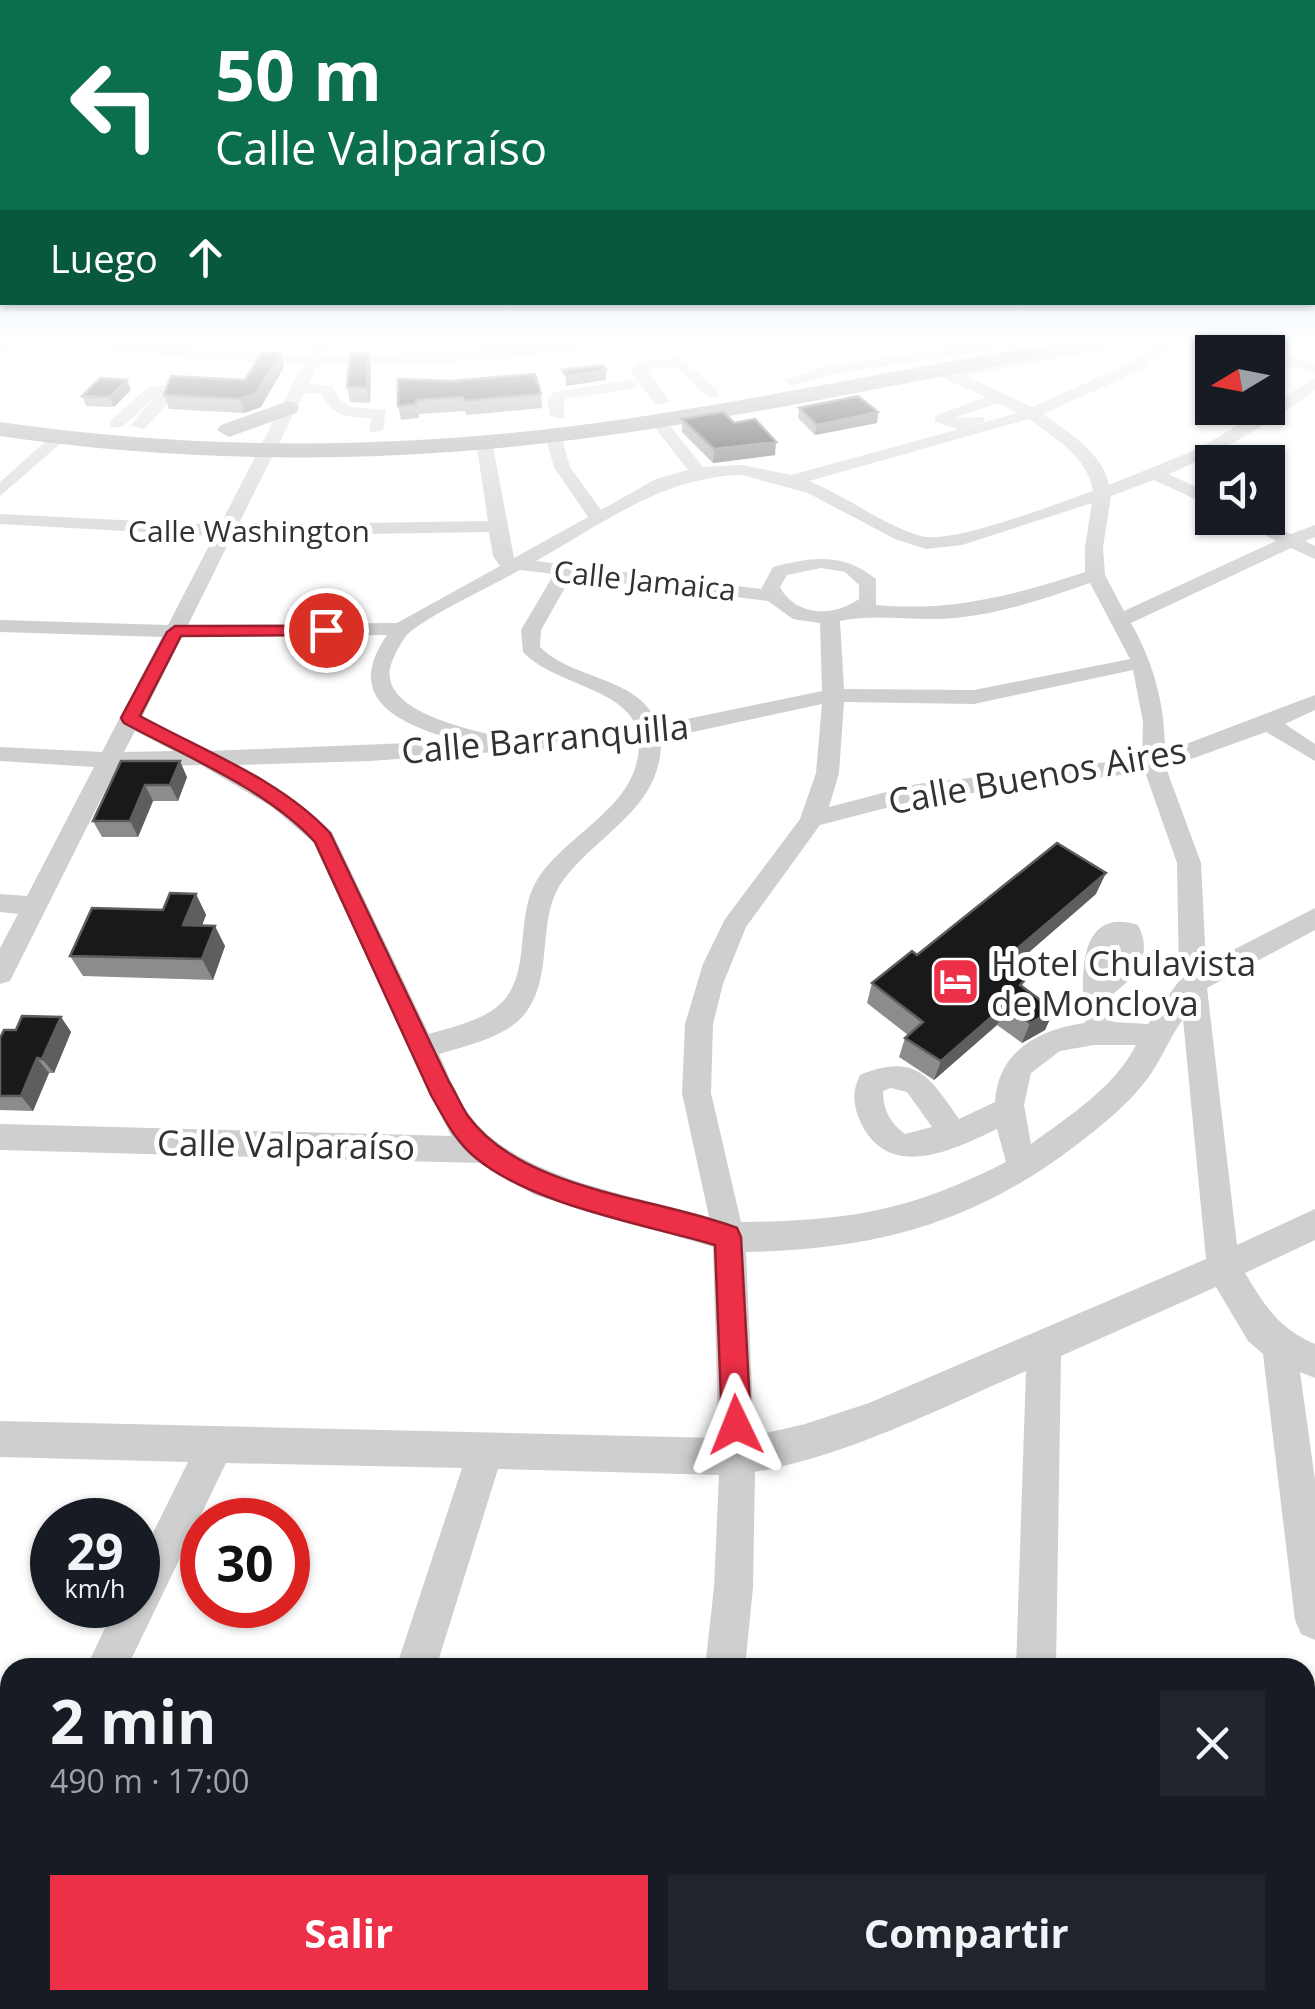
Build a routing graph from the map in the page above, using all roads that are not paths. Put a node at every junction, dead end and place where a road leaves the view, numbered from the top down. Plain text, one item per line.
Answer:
1 (49, 436) edge
2 (237, 436) edge
3 (287, 436) edge
4 (287, 436) edge
5 (287, 436) edge
6 (444, 436) edge
7 (509, 436) edge
8 (557, 436) edge
9 (673, 436) edge
10 (962, 436) edge
11 (1061, 436) edge
12 (1231, 436) edge
13 (60, 437) junction
14 (484, 441) junction
15 (264, 456) junction
16 (699, 473) junction
17 (1158, 476) junction
18 (798, 480) junction
19 (0, 490) edge
20 (1195, 494) edge
21 (1102, 496) junction
22 (0, 519) edge
23 (600, 519) junction
24 (497, 526) junction
25 (1315, 530) edge
26 (225, 533) junction
27 (1279, 535) edge
28 (1294, 542) junction
29 (1315, 553) edge
30 (516, 566) junction
31 (565, 571) junction
32 (1094, 575) junction
33 (773, 596) junction
34 (861, 609) junction
35 (830, 618) junction
36 (1120, 620) junction
37 (0, 626) edge
38 (401, 630) junction
39 (175, 632) junction
40 (1142, 662) junction
41 (834, 695) junction
42 (1315, 702) edge
43 (130, 718) junction
44 (1268, 723) junction
45 (650, 734) junction
46 (511, 745) junction
47 (0, 754) edge
48 (1315, 754) edge
49 (204, 758) junction
50 (109, 760) junction
51 (1153, 764) junction
52 (812, 819) junction
53 (0, 902) edge
54 (35, 906) junction
55 (1315, 918) edge
56 (0, 974) edge
57 (1193, 984) junction
58 (1099, 990) dead end
59 (1100, 1033) junction
60 (1154, 1036) junction
61 (421, 1048) junction
62 (1010, 1110) junction
63 (954, 1134) dead end
64 (0, 1137) edge
65 (485, 1150) junction
66 (1023, 1168) junction
67 (1315, 1224) edge
68 (728, 1237) junction
69 (1223, 1268) junction
70 (1044, 1346) junction
71 (1279, 1346) junction
72 (1315, 1361) edge
73 (0, 1439) edge
74 (217, 1442) junction
75 (488, 1448) junction
76 (738, 1457) junction
77 (160, 1557) edge
78 (1315, 1620) edge
79 (125, 1628) edge
80 (111, 1658) edge
81 (419, 1658) edge
82 (727, 1658) edge
83 (1036, 1658) edge

1 - 13 highway
2 - 15 highway
3 - 15 highway
4 - 15 highway
5 - 15 street
6 - 14 highway
7 - 14 highway
8 - 23 street
9 - 16 street
10 - 18 street
11 - 21 street
12 - 17 street
13 - 15 highway
13 - 19 street
14 - 24 street
15 - 26 street
16 - 18 street
16 - 23 street
17 - 20 street
17 - 21 street
18 - 21 street
21 - 32 street
22 - 26 street, Calle Washington
23 - 30 street
24 - 26 street, Calle Washington
24 - 30 street
25 - 28 street
26 - 39 street
27 - 28 street
28 - 29 street
28 - 36 street
30 - 31 street, Calle Jamaica
30 - 38 street
31 - 33 street, Calle Jamaica
31 - 45 street
32 - 34 street
32 - 36 street
33 - 34 street
33 - 35 street, Calle Jamaica
34 - 35 street
35 - 41 street
36 - 40 street
37 - 39 street
38 - 39 street
38 - 46 street
39 - 43 street
40 - 41 street, Calle Barranquilla
40 - 51 street
41 - 45 street, Calle Barranquilla
41 - 52 street
42 - 44 street, Calle Buenos Aires
43 - 49 street
43 - 50 street
44 - 48 street
44 - 51 street, Calle Buenos Aires
45 - 46 street, Calle Barranquilla
45 - 61 street
46 - 49 street, Calle Barranquilla
47 - 50 street, Calle Barranquilla
49 - 50 street, Calle Barranquilla
49 - 61 street
50 - 54 street
51 - 52 street, Calle Buenos Aires
51 - 57 street
52 - 68 street
53 - 54 street
54 - 56 street
55 - 57 street
57 - 60 street
57 - 69 street
58 - 59 street
59 - 60 street
59 - 62 street
60 - 66 street
61 - 65 street
62 - 63 street
62 - 66 street
64 - 65 street, Calle Valparaíso
65 - 68 street
66 - 68 street
67 - 69 street
68 - 76 street
69 - 70 street
69 - 71 street
70 - 76 street
70 - 83 street
71 - 72 street
71 - 78 street
73 - 74 street
74 - 75 street
74 - 77 street
75 - 76 street
75 - 81 street
76 - 82 street
79 - 80 street

